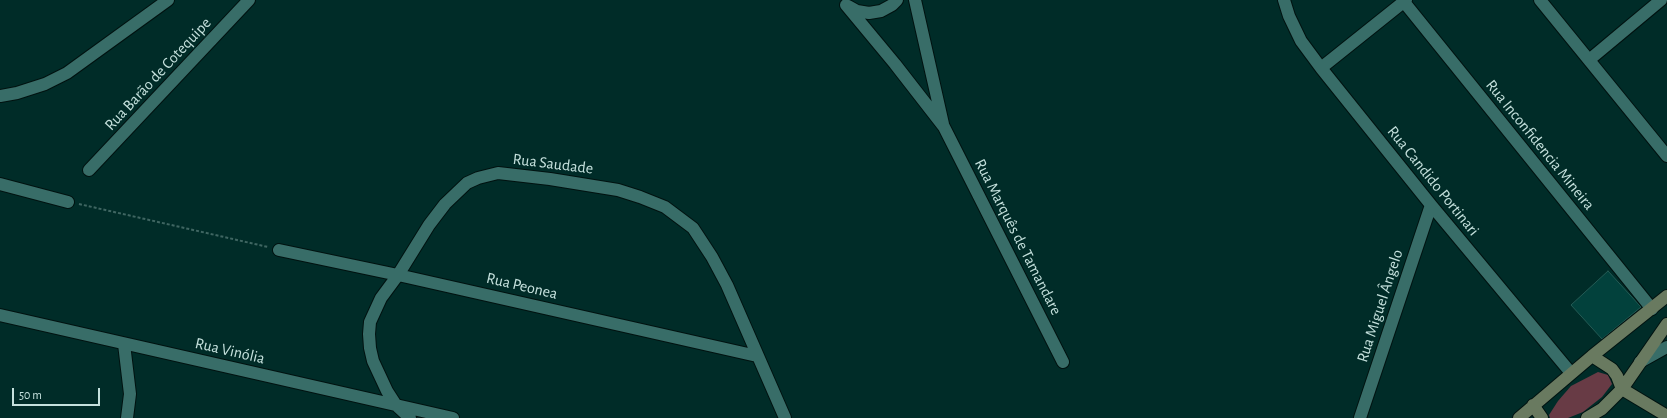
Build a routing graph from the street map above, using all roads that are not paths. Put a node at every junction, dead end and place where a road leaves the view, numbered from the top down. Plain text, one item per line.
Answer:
1 (168, 0) edge
2 (249, 0) edge
3 (897, 0) edge
4 (915, 0) edge
5 (1284, 0) edge
6 (1540, 0) edge
7 (1660, 0) edge
8 (842, 1) edge
9 (1405, 1) edge
10 (1589, 60) junction
11 (1321, 68) junction
12 (0, 96) edge
13 (944, 127) junction
14 (1667, 156) edge
15 (89, 170) dead end
16 (0, 184) edge
17 (68, 202) road end
18 (1431, 205) junction
19 (279, 250) road end
20 (398, 275) junction
21 (1667, 296) edge
22 (1652, 309) junction
23 (0, 315) edge
24 (1667, 324) edge
25 (124, 344) junction
26 (1667, 346) edge
27 (757, 356) junction
28 (1592, 356) junction
29 (1063, 362) dead end
30 (1639, 362) junction
31 (1571, 373) junction
32 (1622, 388) junction
33 (396, 405) junction
34 (1533, 405) junction
35 (1667, 416) edge
36 (127, 418) edge
37 (410, 418) edge
38 (453, 418) edge
39 (785, 418) edge
40 (1360, 418) edge
41 (1519, 418) edge
42 (1542, 418) edge
43 (1587, 418) edge

1 - 12 street
2 - 15 street, Rua Barão de Cotequipe
3 - 8 street
4 - 13 street, Rua Marquês de Tamandare
5 - 11 street, Rua Candido Portinari
6 - 10 street
7 - 10 street
8 - 13 street, Rua Marquês de Tamandare
9 - 11 street
9 - 22 street, Rua Inconfidencia Mineira
10 - 14 street
11 - 18 street, Rua Candido Portinari
13 - 29 street, Rua Marquês de Tamandare
16 - 17 street
18 - 31 street, Rua Candido Portinari
18 - 40 street, Rua Miguel Ângelo
19 - 20 street, Rua Peonea
20 - 27 street, Rua Peonea
20 - 27 street, Rua Saudade
20 - 33 street, Rua Saudade
21 - 22 main road
22 - 28 main road
23 - 25 street, Rua Vinólia
24 - 30 main road
25 - 33 street, Rua Vinólia
25 - 36 street
26 - 30 street
27 - 39 street, Rua Saudade
28 - 31 main road
28 - 32 main road
30 - 32 main road
31 - 34 main road
32 - 35 main road
32 - 43 main road
33 - 37 street, Rua Saudade
33 - 38 street, Rua Vinólia
34 - 41 main road
34 - 42 main road

